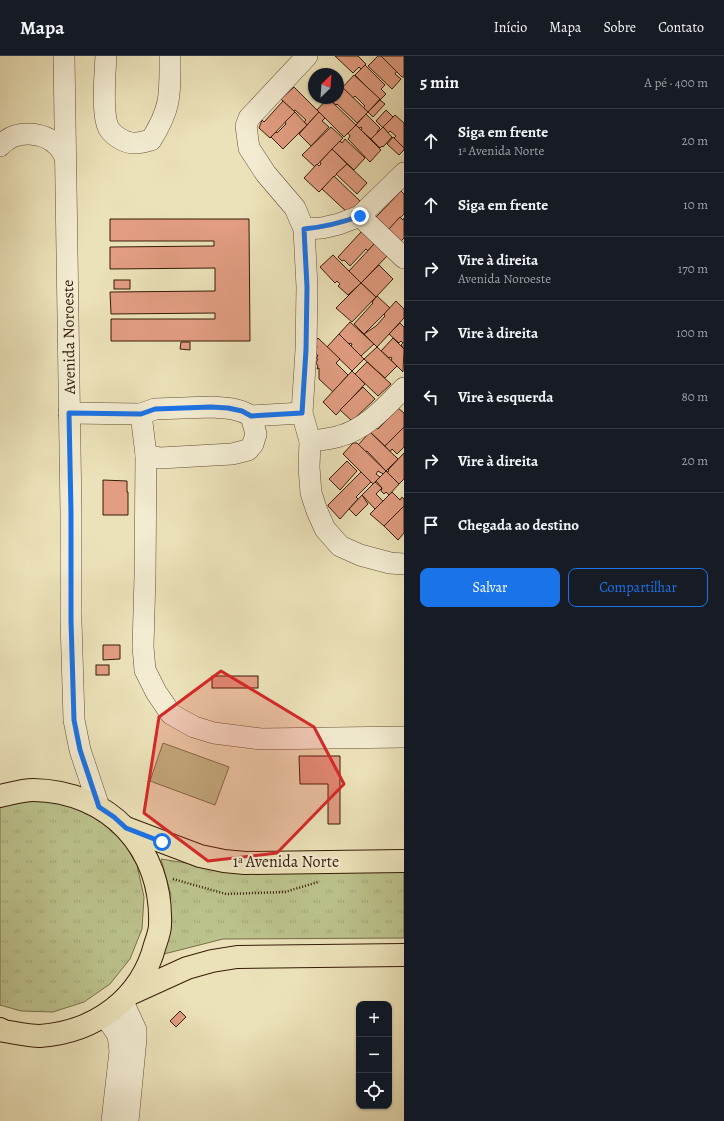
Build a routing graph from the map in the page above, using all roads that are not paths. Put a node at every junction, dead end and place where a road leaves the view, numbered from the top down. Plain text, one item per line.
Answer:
1 (64, 56) edge
2 (106, 56) edge
3 (170, 56) edge
4 (307, 56) edge
5 (0, 146) edge
6 (65, 157) junction
7 (404, 173) edge
8 (360, 216) junction
9 (304, 229) junction
10 (404, 258) edge
11 (401, 396) edge
12 (69, 413) junction
13 (302, 413) junction
14 (141, 414) junction
15 (251, 416) junction
16 (310, 441) junction
17 (146, 455) junction
18 (404, 564) edge
19 (404, 737) edge
20 (0, 796) edge
21 (99, 807) junction
22 (126, 828) junction
23 (404, 861) edge
24 (404, 955) edge
25 (127, 998) junction
26 (105, 1016) junction
27 (0, 1029) edge
28 (112, 1121) edge
29 (128, 1121) edge

1 - 6 street, Avenida Noroeste
2 - 3 street
4 - 9 street
5 - 6 street
6 - 12 street, Avenida Noroeste
7 - 8 street
8 - 9 street
8 - 10 street
9 - 13 street
11 - 16 street
12 - 14 street
12 - 21 street, Avenida Noroeste
13 - 15 street
13 - 16 street
14 - 15 street
14 - 17 street
15 - 17 street
16 - 18 street
17 - 19 street
20 - 21 main road
21 - 22 main road
22 - 23 main road, 1ᵃ Avenida Norte
22 - 25 main road
24 - 25 main road
25 - 26 main road
25 - 29 street
26 - 27 main road
26 - 28 street

